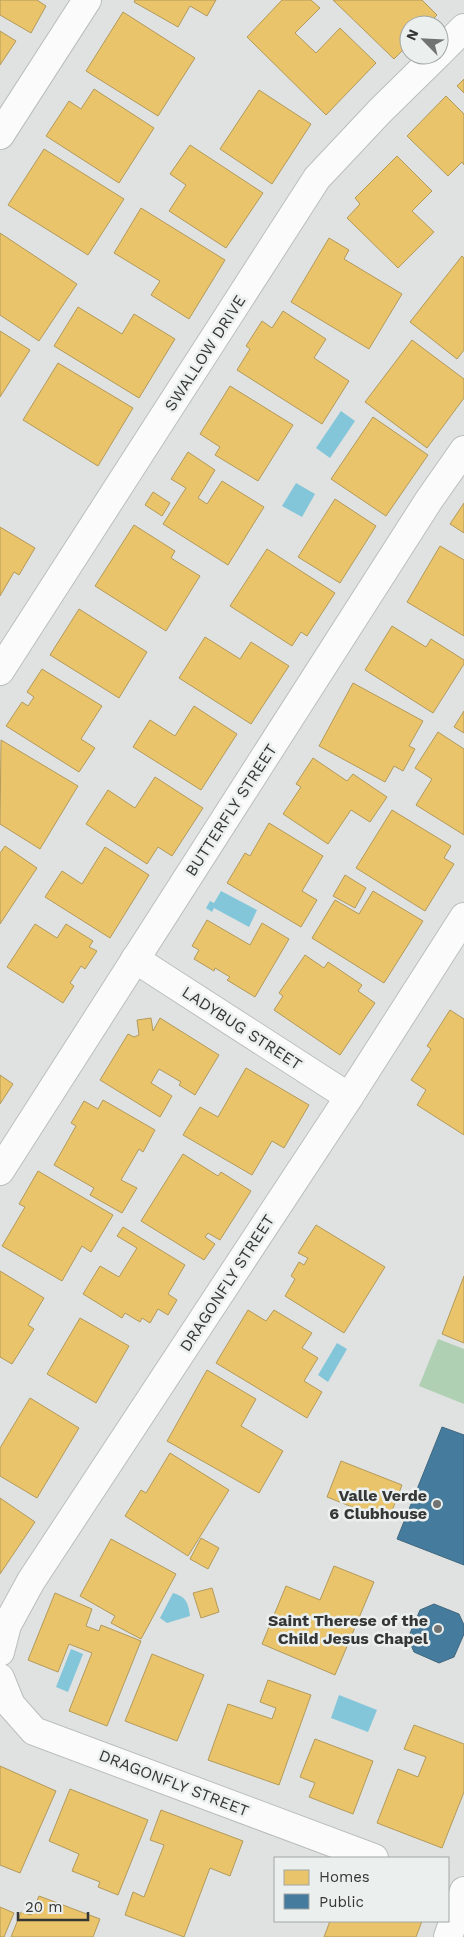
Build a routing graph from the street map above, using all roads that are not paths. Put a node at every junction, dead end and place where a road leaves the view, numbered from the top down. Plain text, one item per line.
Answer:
1 (87, 0) edge
2 (464, 28) edge
3 (449, 43) edge
4 (427, 65) edge
5 (0, 135) edge
6 (464, 450) edge
7 (0, 671) edge
8 (464, 917) edge
9 (135, 959) junction
10 (349, 1097) junction
11 (0, 1171) edge
12 (0, 1652) edge
13 (0, 1678) edge
14 (371, 1857) edge
15 (449, 1886) edge
16 (464, 1892) edge
17 (448, 1937) edge

1 - 5 street
2 - 3 street, SWALLOW DRIVE
4 - 7 street, SWALLOW DRIVE
6 - 9 street, BUTTERFLY STREET
8 - 10 street, DRAGONFLY STREET
9 - 10 street, LADYBUG STREET
9 - 11 street, BUTTERFLY STREET
10 - 12 street, DRAGONFLY STREET
13 - 14 street, DRAGONFLY STREET
15 - 16 street
16 - 17 street

